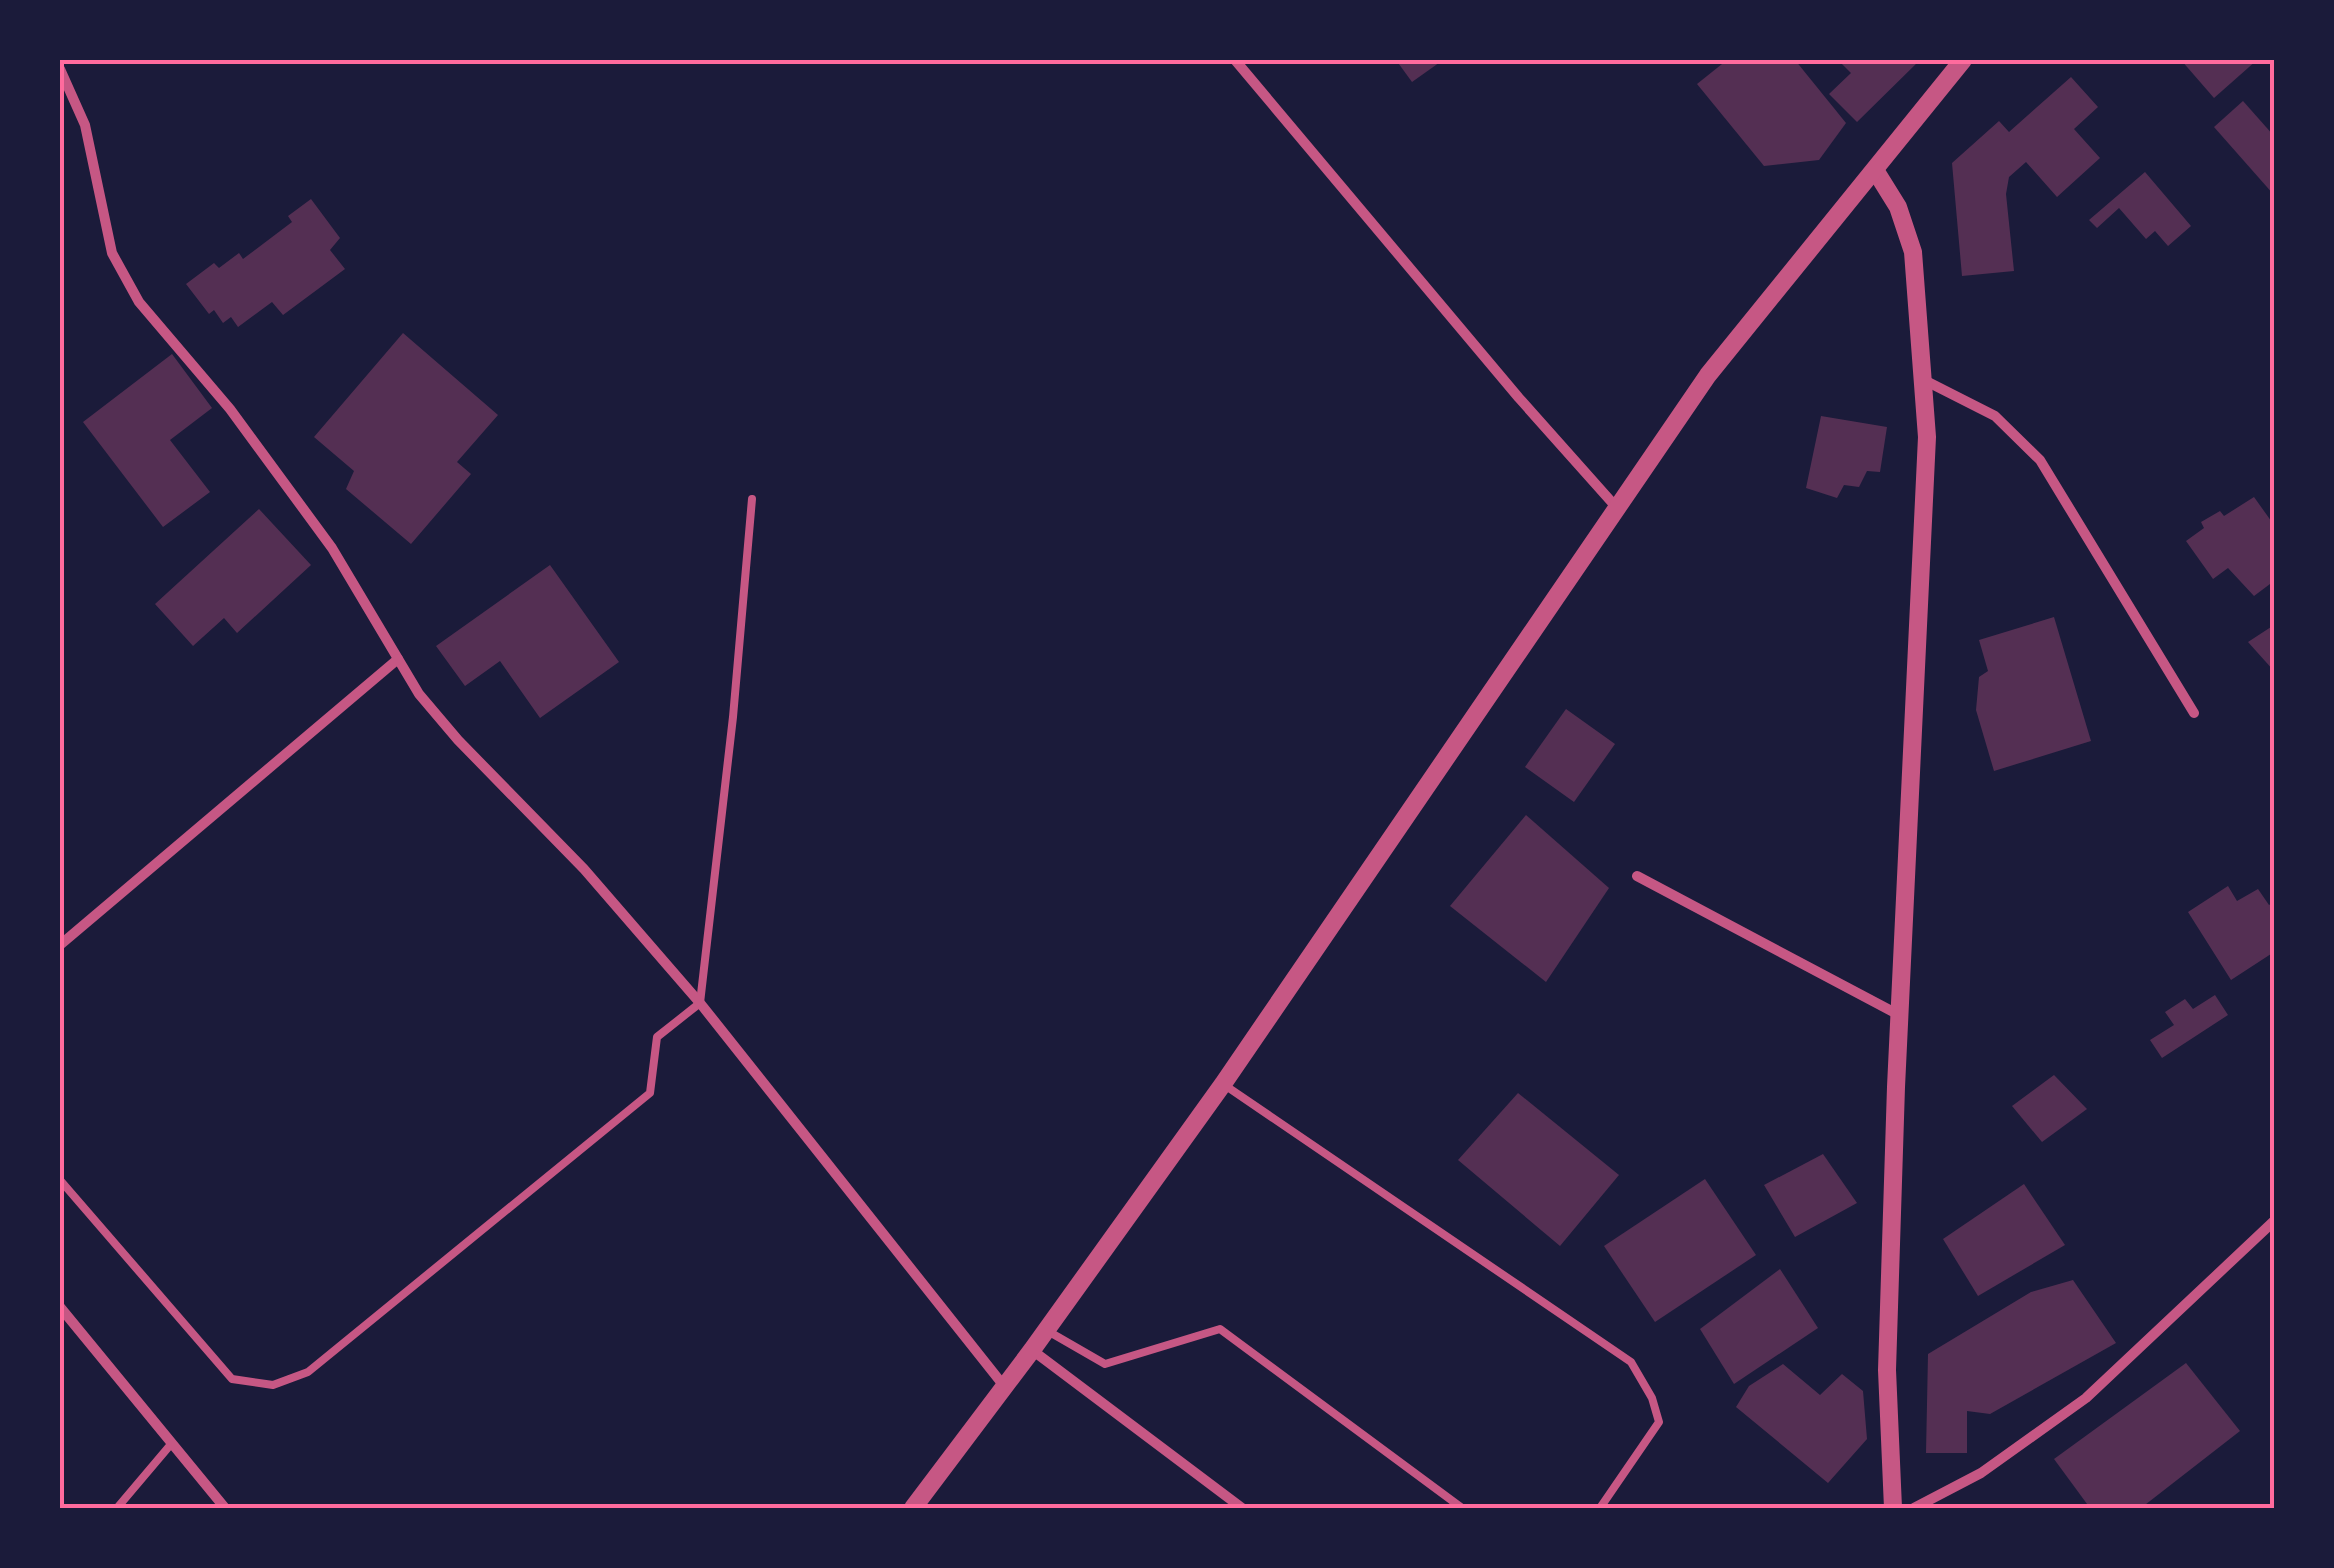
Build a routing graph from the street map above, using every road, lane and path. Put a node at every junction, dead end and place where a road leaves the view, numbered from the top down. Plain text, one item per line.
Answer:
1 (1235, 60) edge
2 (1963, 60) edge
3 (60, 68) edge
4 (1875, 170) junction
5 (1924, 380) junction
6 (752, 500) dead end
7 (1617, 508) junction
8 (398, 659) junction
9 (2194, 714) dead end
10 (1637, 876) dead end
11 (60, 946) edge
12 (700, 1003) junction
13 (1899, 1015) junction
14 (1223, 1084) junction
15 (60, 1180) edge
16 (2274, 1221) edge
17 (60, 1307) edge
18 (1046, 1330) junction
19 (1032, 1350) junction
20 (1004, 1386) junction
21 (172, 1443) junction
22 (117, 1508) edge
23 (225, 1508) edge
24 (913, 1508) edge
25 (1242, 1508) edge
26 (1462, 1508) edge
27 (1600, 1508) edge
28 (1893, 1508) edge
29 (1914, 1508) edge

1 - 7 street
2 - 4 street
3 - 8 street
4 - 5 street
4 - 7 street
5 - 9 street
5 - 13 street
6 - 12 lane
7 - 14 street
8 - 11 street
8 - 12 street
10 - 13 street
12 - 15 lane
12 - 20 street
13 - 28 street
14 - 18 street
14 - 27 lane
16 - 29 street
17 - 21 street
18 - 19 street
18 - 26 lane
19 - 20 street
19 - 25 street
20 - 24 street
21 - 22 lane
21 - 23 street

